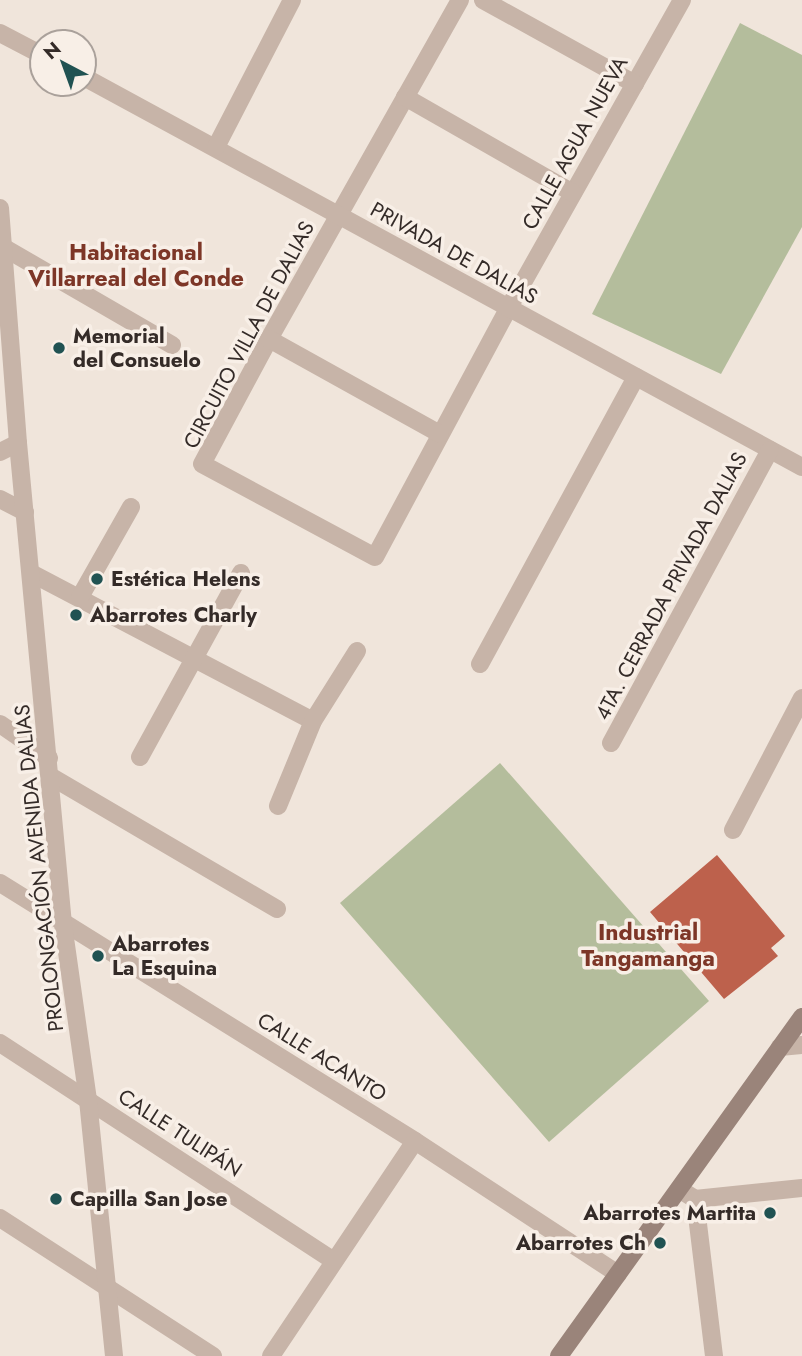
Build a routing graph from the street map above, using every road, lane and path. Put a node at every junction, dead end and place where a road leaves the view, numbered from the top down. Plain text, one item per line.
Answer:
1 (292, 0) edge
2 (460, 0) edge
3 (483, 0) edge
4 (682, 0) edge
5 (0, 33) edge
6 (28, 48) edge
7 (98, 84) edge
8 (635, 84) junction
9 (405, 97) junction
10 (216, 147) junction
11 (573, 193) junction
12 (0, 208) edge
13 (339, 215) junction
14 (3, 247) junction
15 (508, 309) junction
16 (269, 340) junction
17 (172, 345) dead end
18 (636, 377) junction
19 (440, 434) junction
20 (18, 443) junction
21 (770, 450) junction
22 (0, 452) edge
23 (802, 467) edge
24 (0, 499) edge
25 (131, 507) dead end
26 (25, 512) junction
27 (31, 573) junction
28 (241, 573) dead end
29 (80, 597) junction
30 (358, 651) dead end
31 (194, 658) junction
32 (480, 664) dead end
33 (802, 698) edge
34 (313, 720) junction
35 (0, 724) edge
36 (611, 743) dead end
37 (140, 757) dead end
38 (50, 767) junction
39 (278, 806) dead end
40 (733, 830) dead end
41 (0, 883) edge
42 (277, 908) dead end
43 (63, 924) junction
44 (802, 1017) edge
45 (0, 1043) edge
46 (802, 1045) edge
47 (780, 1047) junction
48 (88, 1100) junction
49 (415, 1141) junction
50 (802, 1188) edge
51 (679, 1189) junction
52 (695, 1199) junction
53 (0, 1218) edge
54 (334, 1261) junction
55 (618, 1275) junction
56 (107, 1287) junction
57 (114, 1356) edge
58 (213, 1356) edge
59 (271, 1356) edge
60 (559, 1356) edge
61 (714, 1356) edge

1 - 10 street
2 - 9 street, CIRCUITO VILLA DE DALIAS
3 - 8 street
4 - 8 street, CALLE AGUA NUEVA
5 - 6 street
7 - 10 street, PRIVADA DE DALIAS
8 - 11 street, CALLE AGUA NUEVA
9 - 11 street
9 - 13 street, CIRCUITO VILLA DE DALIAS
10 - 13 street, PRIVADA DE DALIAS
11 - 15 street, CALLE AGUA NUEVA
12 - 14 street, PROLONGACIÓN AVENIDA DALIAS
13 - 15 street, PRIVADA DE DALIAS
13 - 16 street, CIRCUITO VILLA DE DALIAS
14 - 17 street
14 - 20 street, PROLONGACIÓN AVENIDA DALIAS
15 - 18 street, PRIVADA DE DALIAS
15 - 19 street, CIRCUITO VILLA DE DALIAS
16 - 19 street
16 - 19 street, CIRCUITO VILLA DE DALIAS
18 - 21 street, PRIVADA DE DALIAS
18 - 32 street
20 - 22 street
20 - 26 street, PROLONGACIÓN AVENIDA DALIAS
21 - 23 street, PRIVADA DE DALIAS
21 - 36 street, 4TA. CERRADA PRIVADA DALIAS
24 - 26 street
25 - 29 street
26 - 27 street, PROLONGACIÓN AVENIDA DALIAS
27 - 29 street
27 - 38 street, PROLONGACIÓN AVENIDA DALIAS
28 - 31 street
29 - 31 street
30 - 34 street
31 - 34 street
31 - 37 street
33 - 40 street
34 - 39 street
35 - 38 street
38 - 42 street
38 - 43 street, PROLONGACIÓN AVENIDA DALIAS
41 - 43 street, CALLE ACANTO
43 - 48 street, PROLONGACIÓN AVENIDA DALIAS
43 - 49 street, CALLE ACANTO
44 - 47 main road
45 - 48 street, CALLE TULIPÁN
46 - 47 street
47 - 51 main road
48 - 54 street, CALLE TULIPÁN
48 - 56 street, PROLONGACIÓN AVENIDA DALIAS
49 - 54 street
49 - 55 street, CALLE ACANTO
50 - 52 street
51 - 52 street
51 - 55 main road
52 - 61 street
53 - 56 street
54 - 59 street
55 - 60 main road
56 - 57 street, PROLONGACIÓN AVENIDA DALIAS
56 - 58 street

